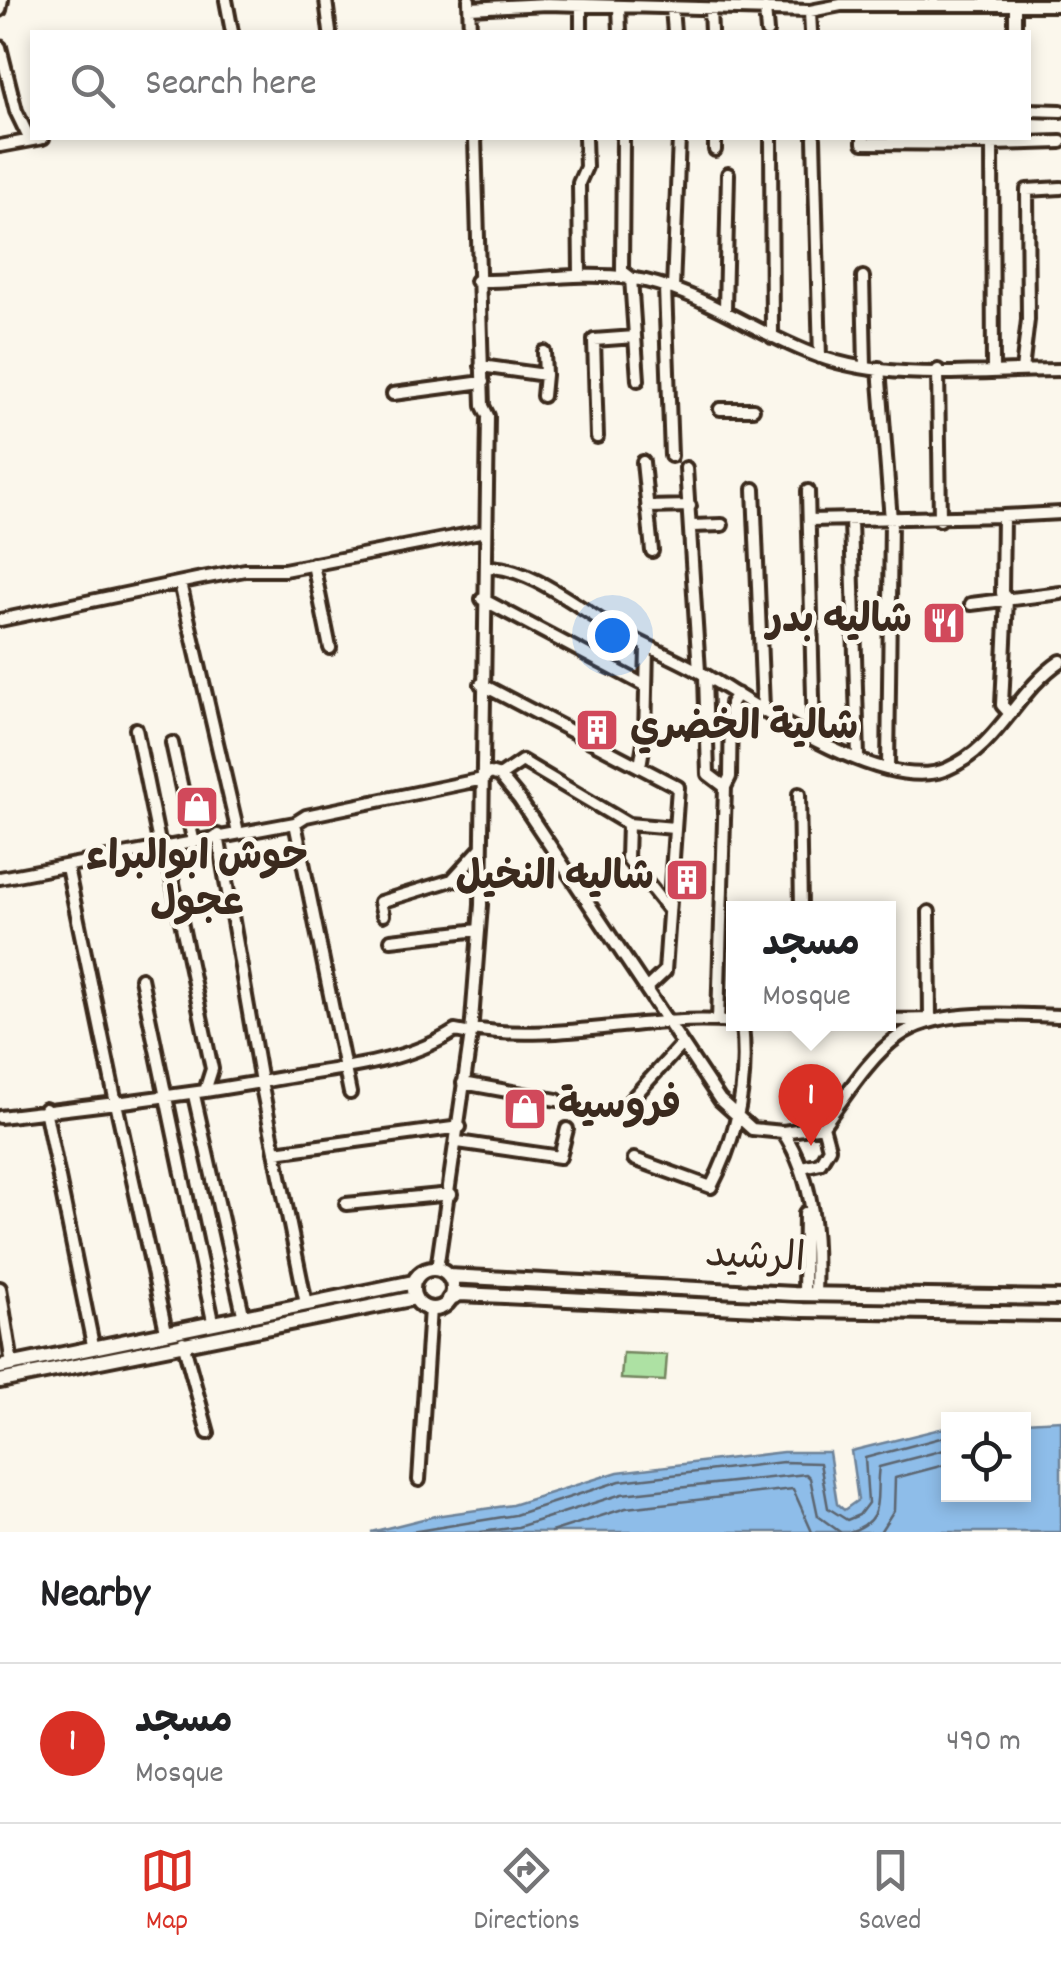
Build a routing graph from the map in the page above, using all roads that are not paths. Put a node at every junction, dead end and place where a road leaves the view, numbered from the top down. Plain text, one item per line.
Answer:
1 (2, 0) edge
2 (226, 0) edge
3 (326, 0) edge
4 (841, 2) edge
5 (884, 2) edge
6 (1001, 2) edge
7 (469, 4) edge
8 (603, 4) edge
9 (695, 4) edge
10 (737, 4) edge
11 (785, 4) edge
12 (1015, 5) junction
13 (1061, 5) edge
14 (581, 6) junction
15 (620, 7) junction
16 (672, 8) junction
17 (710, 9) junction
18 (765, 9) junction
19 (0, 10) edge
20 (810, 11) junction
21 (232, 30) edge
22 (330, 30) edge
23 (470, 30) edge
24 (582, 30) edge
25 (620, 30) edge
26 (674, 30) edge
27 (711, 30) edge
28 (767, 30) edge
29 (811, 30) edge
30 (1015, 30) edge
31 (0, 47) edge
32 (1031, 110) edge
33 (1061, 110) edge
34 (30, 131) edge
35 (31, 140) edge
36 (476, 140) edge
37 (585, 140) edge
38 (623, 140) edge
39 (679, 140) edge
40 (715, 140) edge
41 (771, 140) edge
42 (814, 140) edge
43 (863, 140) edge
44 (1061, 142) edge
45 (992, 144) junction
46 (0, 146) edge
47 (716, 150) dead end
48 (728, 174) dead end
49 (1061, 188) edge
50 (580, 274) junction
51 (863, 277) dead end
52 (630, 278) junction
53 (476, 281) junction
54 (669, 288) junction
55 (725, 310) junction
56 (635, 337) junction
57 (772, 337) junction
58 (544, 352) dead end
59 (820, 358) junction
60 (480, 366) junction
61 (865, 367) junction
62 (879, 368) junction
63 (938, 370) junction
64 (1022, 370) junction
65 (1061, 370) edge
66 (993, 372) junction
67 (544, 374) junction
68 (638, 380) dead end
69 (482, 382) junction
70 (393, 394) dead end
71 (544, 396) dead end
72 (720, 409) dead end
73 (753, 409) dead end
74 (597, 438) dead end
75 (671, 456) dead end
76 (643, 462) dead end
77 (686, 468) dead end
78 (754, 490) dead end
79 (808, 492) dead end
80 (690, 506) junction
81 (647, 507) junction
82 (1061, 514) edge
83 (1002, 516) junction
84 (808, 520) junction
85 (851, 520) junction
86 (891, 520) junction
87 (940, 520) junction
88 (722, 525) dead end
89 (692, 526) junction
90 (485, 531) junction
91 (652, 551) dead end
92 (313, 564) junction
93 (488, 566) junction
94 (180, 583) junction
95 (1061, 593) edge
96 (482, 599) junction
97 (1007, 599) junction
98 (971, 604) dead end
99 (0, 620) edge
100 (647, 646) junction
101 (330, 648) dead end
102 (1061, 661) edge
103 (702, 674) junction
104 (482, 684) junction
105 (646, 686) junction
106 (737, 694) junction
107 (763, 708) junction
108 (1010, 714) junction
109 (136, 730) dead end
110 (814, 738) junction
111 (172, 743) dead end
112 (858, 757) junction
113 (640, 766) junction
114 (888, 769) junction
115 (500, 776) junction
116 (483, 780) junction
117 (726, 787) junction
118 (799, 794) dead end
119 (295, 822) junction
120 (628, 824) junction
121 (674, 828) junction
122 (238, 833) junction
123 (218, 835) junction
124 (193, 840) junction
125 (162, 846) junction
126 (482, 847) junction
127 (67, 867) junction
128 (0, 878) edge
129 (452, 880) junction
130 (481, 882) junction
131 (802, 901) edge
132 (668, 908) junction
133 (929, 912) dead end
134 (383, 914) dead end
135 (479, 930) junction
136 (391, 940) dead end
137 (140, 978) dead end
138 (646, 989) junction
139 (1061, 1016) edge
140 (959, 1018) junction
141 (930, 1019) junction
142 (896, 1020) edge
143 (718, 1021) junction
144 (666, 1022) junction
145 (726, 1022) edge
146 (742, 1031) edge
147 (472, 1032) junction
148 (681, 1045) junction
149 (345, 1065) junction
150 (212, 1068) junction
151 (261, 1082) junction
152 (463, 1082) junction
153 (234, 1086) junction
154 (199, 1093) junction
155 (350, 1093) dead end
156 (166, 1098) junction
157 (557, 1100) dead end
158 (629, 1102) dead end
159 (116, 1103) junction
160 (45, 1109) junction
161 (738, 1117) junction
162 (0, 1118) edge
163 (823, 1126) junction
164 (460, 1127) junction
165 (566, 1129) dead end
166 (783, 1132) junction
167 (458, 1142) junction
168 (275, 1152) junction
169 (634, 1159) dead end
170 (802, 1168) junction
171 (451, 1194) junction
172 (346, 1204) dead end
173 (442, 1272) junction
174 (414, 1282) junction
175 (0, 1288) edge
176 (810, 1295) junction
177 (415, 1298) junction
178 (1061, 1298) edge
179 (449, 1300) junction
180 (306, 1304) junction
181 (430, 1308) junction
182 (243, 1314) junction
183 (1061, 1314) edge
184 (212, 1321) junction
185 (166, 1331) junction
186 (184, 1342) junction
187 (94, 1345) junction
188 (6, 1366) edge
189 (0, 1381) edge
190 (208, 1433) dead end
191 (419, 1480) dead end

1 - 19 street
2 - 21 street
3 - 22 street
4 - 5 street
4 - 20 street
5 - 6 street
6 - 12 street
7 - 14 street
7 - 23 street
8 - 14 street
8 - 15 street
9 - 16 street
9 - 17 street
10 - 17 street
10 - 18 street
11 - 18 street
11 - 20 street
12 - 13 street
12 - 30 street
14 - 24 street
15 - 16 street
15 - 25 street
16 - 26 street
17 - 27 street
18 - 28 street
20 - 29 street
31 - 34 street
32 - 33 street
35 - 46 street
36 - 53 street
37 - 50 street
38 - 52 street
39 - 54 street
40 - 47 street
41 - 57 street
42 - 59 street
43 - 45 street
44 - 45 street
45 - 66 street
48 - 55 street
49 - 64 street
50 - 52 street
50 - 53 street
51 - 61 street
52 - 54 street
52 - 56 street
53 - 60 street
54 - 55 street
54 - 75 street
55 - 57 street
56 - 68 street
56 - 74 street
57 - 59 street
58 - 67 street
59 - 61 street
60 - 67 street
60 - 69 street
61 - 62 street
62 - 63 street
62 - 86 street
63 - 66 street
63 - 87 street
64 - 65 street
64 - 66 street
67 - 71 street
69 - 70 street
69 - 90 street
72 - 73 street
76 - 81 street
77 - 80 street
78 - 107 street
79 - 84 street
80 - 81 street
80 - 89 street
81 - 91 street
82 - 83 street
83 - 87 street
83 - 97 street
84 - 85 street
84 - 110 street
85 - 86 street
85 - 112 street
86 - 87 street
86 - 114 street
88 - 89 street
89 - 103 street
90 - 92 street
90 - 93 street
92 - 94 street
92 - 101 street
93 - 96 street
93 - 100 street
94 - 99 street
94 - 122 street
95 - 97 street
96 - 104 street
96 - 105 street
97 - 98 street
97 - 108 street
100 - 103 street
100 - 105 street
102 - 108 street
103 - 106 street
103 - 117 street
104 - 113 street
104 - 116 street
105 - 113 street
106 - 107 street
106 - 117 street
107 - 110 street
108 - 114 street
109 - 125 street
110 - 112 street
111 - 124 street
112 - 114 street
113 - 121 street
115 - 116 street
115 - 120 street
115 - 138 street
116 - 119 street
116 - 126 street
117 - 143 street
118 - 131 street
119 - 122 street
119 - 149 street
120 - 121 street
120 - 132 street
121 - 132 street
122 - 123 street
123 - 124 street
123 - 151 street
124 - 125 street
125 - 127 street
125 - 150 street
126 - 129 street
126 - 130 street
127 - 128 street
127 - 159 street
129 - 130 street
129 - 134 street
130 - 135 street
132 - 138 street
133 - 141 street
135 - 136 street
135 - 147 street
137 - 156 street
138 - 144 street
139 - 140 street
140 - 141 street
140 - 163 street
141 - 142 street
143 - 144 street
143 - 145 street
144 - 147 street
144 - 148 street
146 - 161 street
147 - 149 street
147 - 152 street
148 - 158 street
148 - 161 street
149 - 151 street
149 - 155 street
150 - 153 street
150 - 154 street
151 - 153 street
151 - 168 street
152 - 157 street
152 - 164 street
153 - 154 street
154 - 156 street
154 - 182 street
156 - 159 street
156 - 184 street
159 - 160 street
159 - 185 street
160 - 162 street
160 - 187 street
161 - 166 street
161 - 169 street
163 - 166 street
163 - 170 street
164 - 167 street
164 - 168 street
165 - 167 street
166 - 170 street
167 - 171 street
168 - 180 street
170 - 176 street
171 - 172 street
171 - 173 street
173 - 174 main road
173 - 176 main road, الرشيد
173 - 179 main road
174 - 177 main road
174 - 180 main road
175 - 188 street
176 - 178 main road, الرشيد
177 - 181 main road
177 - 186 main road
179 - 181 main road
179 - 183 main road, الرشيد
180 - 182 main road
181 - 191 street
182 - 184 main road
184 - 185 main road
185 - 187 main road
186 - 189 main road
186 - 190 street
187 - 188 main road

